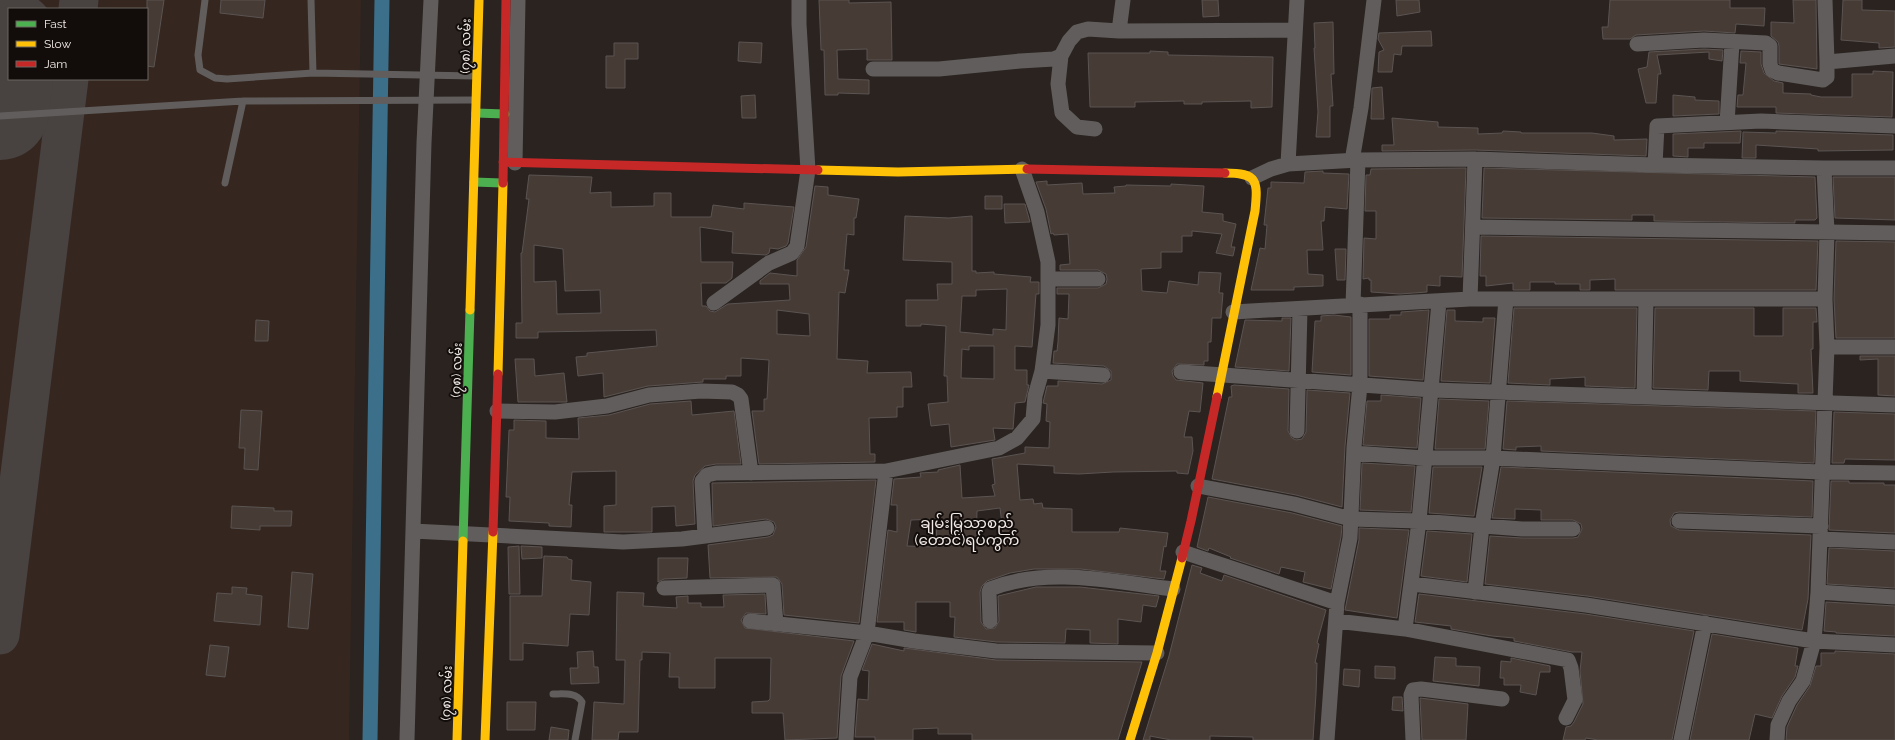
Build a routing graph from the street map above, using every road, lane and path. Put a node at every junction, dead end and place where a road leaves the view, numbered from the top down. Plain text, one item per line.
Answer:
1 (205, 0) edge
2 (311, 0) edge
3 (431, 0) edge
4 (479, 0) edge
5 (506, 0) edge
6 (518, 0) edge
7 (799, 0) edge
8 (1123, 0) edge
9 (1297, 0) edge
10 (1374, 0) edge
11 (1825, 0) edge
12 (1295, 30) junction
13 (1119, 31) junction
14 (1732, 43) junction
15 (1637, 44) dead end
16 (1061, 56) junction
17 (1895, 56) edge
18 (1827, 62) junction
19 (873, 69) dead end
20 (313, 73) junction
21 (427, 75) junction
22 (477, 76) junction
23 (426, 99) junction
24 (477, 100) junction
25 (243, 101) junction
26 (476, 113) junction
27 (505, 114) junction
28 (0, 116) edge
29 (1727, 123) junction
30 (1895, 126) edge
31 (1094, 129) dead end
32 (1475, 159) junction
33 (1355, 160) junction
34 (509, 162) junction
35 (1288, 164) junction
36 (1655, 165) junction
37 (1824, 168) junction
38 (1895, 168) edge
39 (1022, 169) junction
40 (808, 170) junction
41 (1252, 178) junction
42 (474, 182) junction
43 (225, 184) dead end
44 (502, 184) junction
45 (1473, 227) junction
46 (1827, 232) junction
47 (1895, 233) edge
48 (1048, 279) junction
49 (1098, 279) dead end
50 (1470, 299) junction
51 (1506, 299) junction
52 (1646, 299) junction
53 (1825, 299) junction
54 (1439, 302) junction
55 (714, 303) dead end
56 (1356, 304) junction
57 (1300, 309) junction
58 (1233, 312) junction
59 (1827, 347) junction
60 (1895, 347) edge
61 (1042, 371) junction
62 (1181, 372) dead end
63 (1103, 375) dead end
64 (1221, 375) junction
65 (1297, 380) junction
66 (1360, 385) junction
67 (1432, 390) junction
68 (1498, 392) junction
69 (1644, 397) junction
70 (1824, 403) junction
71 (1895, 405) edge
72 (497, 411) junction
73 (1297, 431) dead end
74 (1354, 453) junction
75 (1424, 458) junction
76 (1493, 458) junction
77 (886, 471) junction
78 (1821, 472) junction
79 (750, 473) junction
80 (1895, 473) edge
81 (1198, 486) junction
82 (1351, 519) junction
83 (1419, 521) junction
84 (1679, 521) dead end
85 (1482, 526) junction
86 (767, 528) dead end
87 (1573, 529) dead end
88 (413, 531) junction
89 (1821, 532) junction
90 (464, 535) junction
91 (492, 536) junction
92 (705, 536) junction
93 (1895, 542) edge
94 (1183, 552) junction
95 (1412, 584) junction
96 (664, 588) dead end
97 (1173, 590) junction
98 (1475, 592) junction
99 (1818, 592) junction
100 (1895, 597) edge
101 (1337, 603) junction
102 (750, 621) dead end
103 (990, 621) dead end
104 (1336, 621) junction
105 (776, 624) junction
106 (1705, 624) junction
107 (1405, 629) junction
108 (867, 633) junction
109 (1814, 641) junction
110 (1895, 645) edge
111 (1157, 653) junction
112 (553, 694) dead end
113 (1502, 699) dead end
114 (1566, 718) dead end
115 (407, 740) edge
116 (457, 740) edge
117 (485, 740) edge
118 (575, 740) edge
119 (846, 740) edge
120 (1130, 740) edge
121 (1327, 740) edge
122 (1413, 740) edge
123 (1681, 740) edge
124 (1777, 740) edge

1 - 20 lane
2 - 20 lane
3 - 21 street
4 - 22 main road, (၇၈) လမ်း
5 - 27 main road
6 - 34 street
7 - 40 street
8 - 13 street
9 - 12 street
10 - 33 street
11 - 18 street
12 - 13 street
12 - 35 street
13 - 16 street
14 - 15 street
14 - 18 street
14 - 29 street
16 - 19 street
16 - 31 street
17 - 18 street
20 - 21 lane
21 - 22 lane
21 - 23 street
22 - 24 main road, (၇၈) လမ်း
23 - 24 lane
23 - 25 lane
23 - 88 street
24 - 26 main road, (၇၈) လမ်း
25 - 28 lane
25 - 43 lane
26 - 27 main road
26 - 42 main road, (၇၈) လမ်း
27 - 34 main road
29 - 30 street
29 - 36 street
32 - 33 street
32 - 36 street
32 - 45 street
33 - 35 street
33 - 56 street
34 - 40 main road
34 - 44 main road
35 - 41 street
36 - 37 street
37 - 38 street
37 - 46 street
39 - 40 main road
39 - 41 main road
39 - 48 street
40 - 55 street
41 - 58 main road
42 - 44 main road
42 - 90 main road, (၇၈) လမ်း
44 - 72 main road
45 - 46 street
45 - 50 street
46 - 47 street
46 - 53 street
48 - 49 street
48 - 61 street
50 - 51 street
50 - 54 street
51 - 52 street
51 - 68 street
52 - 53 street
52 - 69 street
53 - 59 street
54 - 56 street
54 - 67 street
56 - 57 street
56 - 66 street
57 - 58 street
57 - 65 street
58 - 64 main road
59 - 60 street
59 - 70 street
61 - 63 street
61 - 77 street
62 - 64 street
64 - 65 street
64 - 81 main road
65 - 66 street
65 - 73 street
66 - 67 street
66 - 74 street
67 - 68 street
67 - 75 street
68 - 69 street
68 - 76 street
69 - 70 street
70 - 71 street
70 - 78 street
72 - 79 street
72 - 91 main road
74 - 75 street
74 - 82 street
75 - 76 street
75 - 83 street
76 - 78 street
76 - 85 street
77 - 79 street
77 - 108 street
78 - 80 street
78 - 89 street
79 - 92 street
81 - 82 street
81 - 94 main road
82 - 83 street
82 - 101 street
83 - 85 street
83 - 95 street
84 - 89 street
85 - 87 street
85 - 98 street
86 - 92 street
88 - 90 street
88 - 115 street
89 - 93 street
89 - 99 street
90 - 91 street
90 - 116 main road, (၇၈) လမ်း
91 - 92 street
91 - 117 main road
94 - 97 main road
94 - 101 street
95 - 98 street
95 - 107 street
96 - 105 street
97 - 103 street
97 - 111 main road
98 - 106 street
99 - 100 street
99 - 109 street
101 - 104 street
102 - 105 street
104 - 107 street
104 - 121 street
105 - 108 street
106 - 109 street
106 - 123 street
107 - 114 street
108 - 111 street
108 - 119 street
109 - 110 street
109 - 124 street
111 - 120 main road
112 - 118 lane
113 - 122 street

